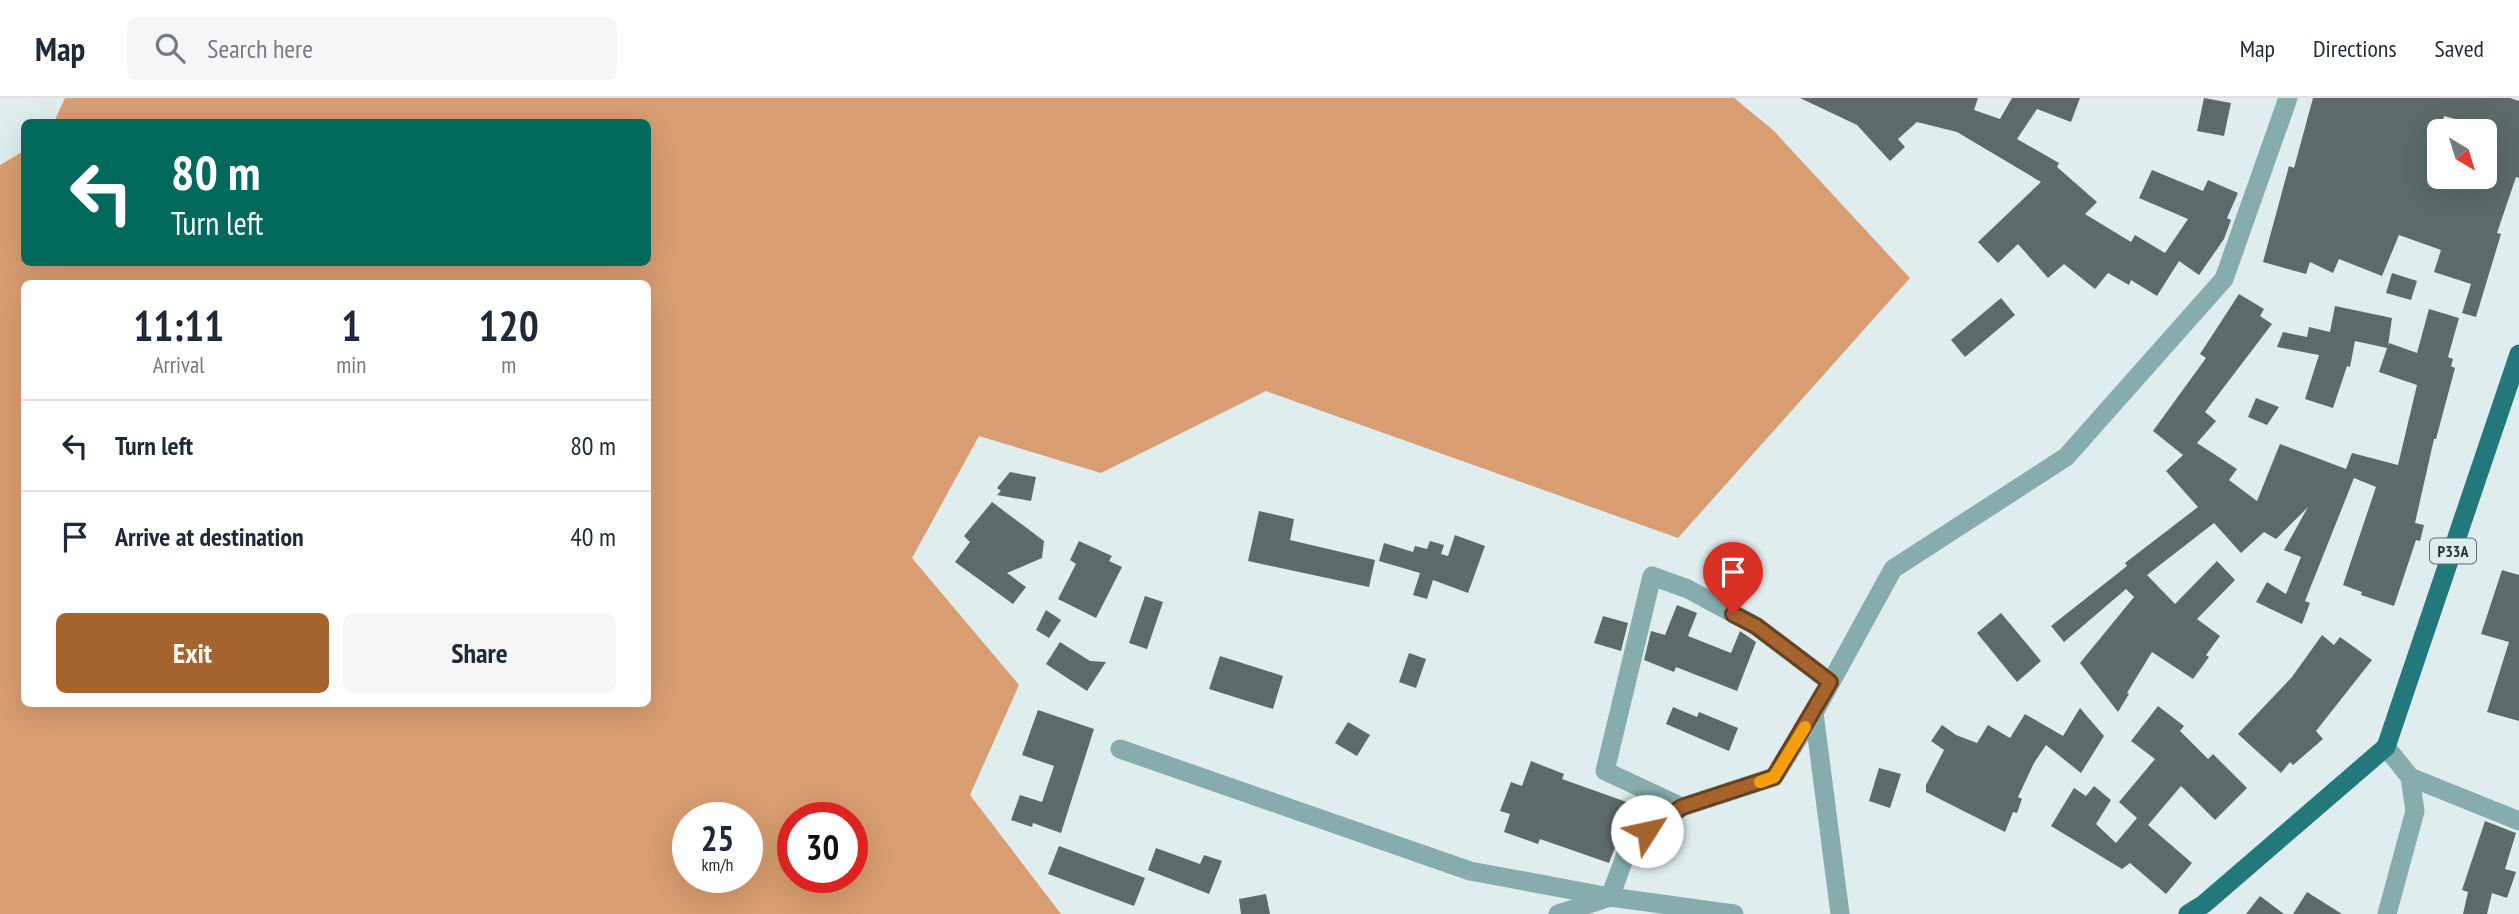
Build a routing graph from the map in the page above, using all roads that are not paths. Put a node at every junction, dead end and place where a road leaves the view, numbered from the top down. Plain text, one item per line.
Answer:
1 (2288, 98) edge
2 (2519, 354) edge
3 (1830, 682) junction
4 (1814, 713) junction
5 (2386, 747) junction
6 (1120, 749) dead end
7 (2410, 777) junction
8 (1682, 807) junction
9 (2519, 821) edge
10 (1610, 897) junction
11 (1558, 914) edge
12 (1734, 914) edge
13 (1840, 914) edge
14 (2188, 914) edge
15 (2387, 914) edge

1 - 3 street
2 - 5 main road, P33A
3 - 4 street
3 - 8 street
4 - 8 street
4 - 13 street
5 - 7 street
5 - 14 main road
6 - 10 street
7 - 9 street
7 - 15 street
8 - 10 street
10 - 11 street
10 - 12 street

